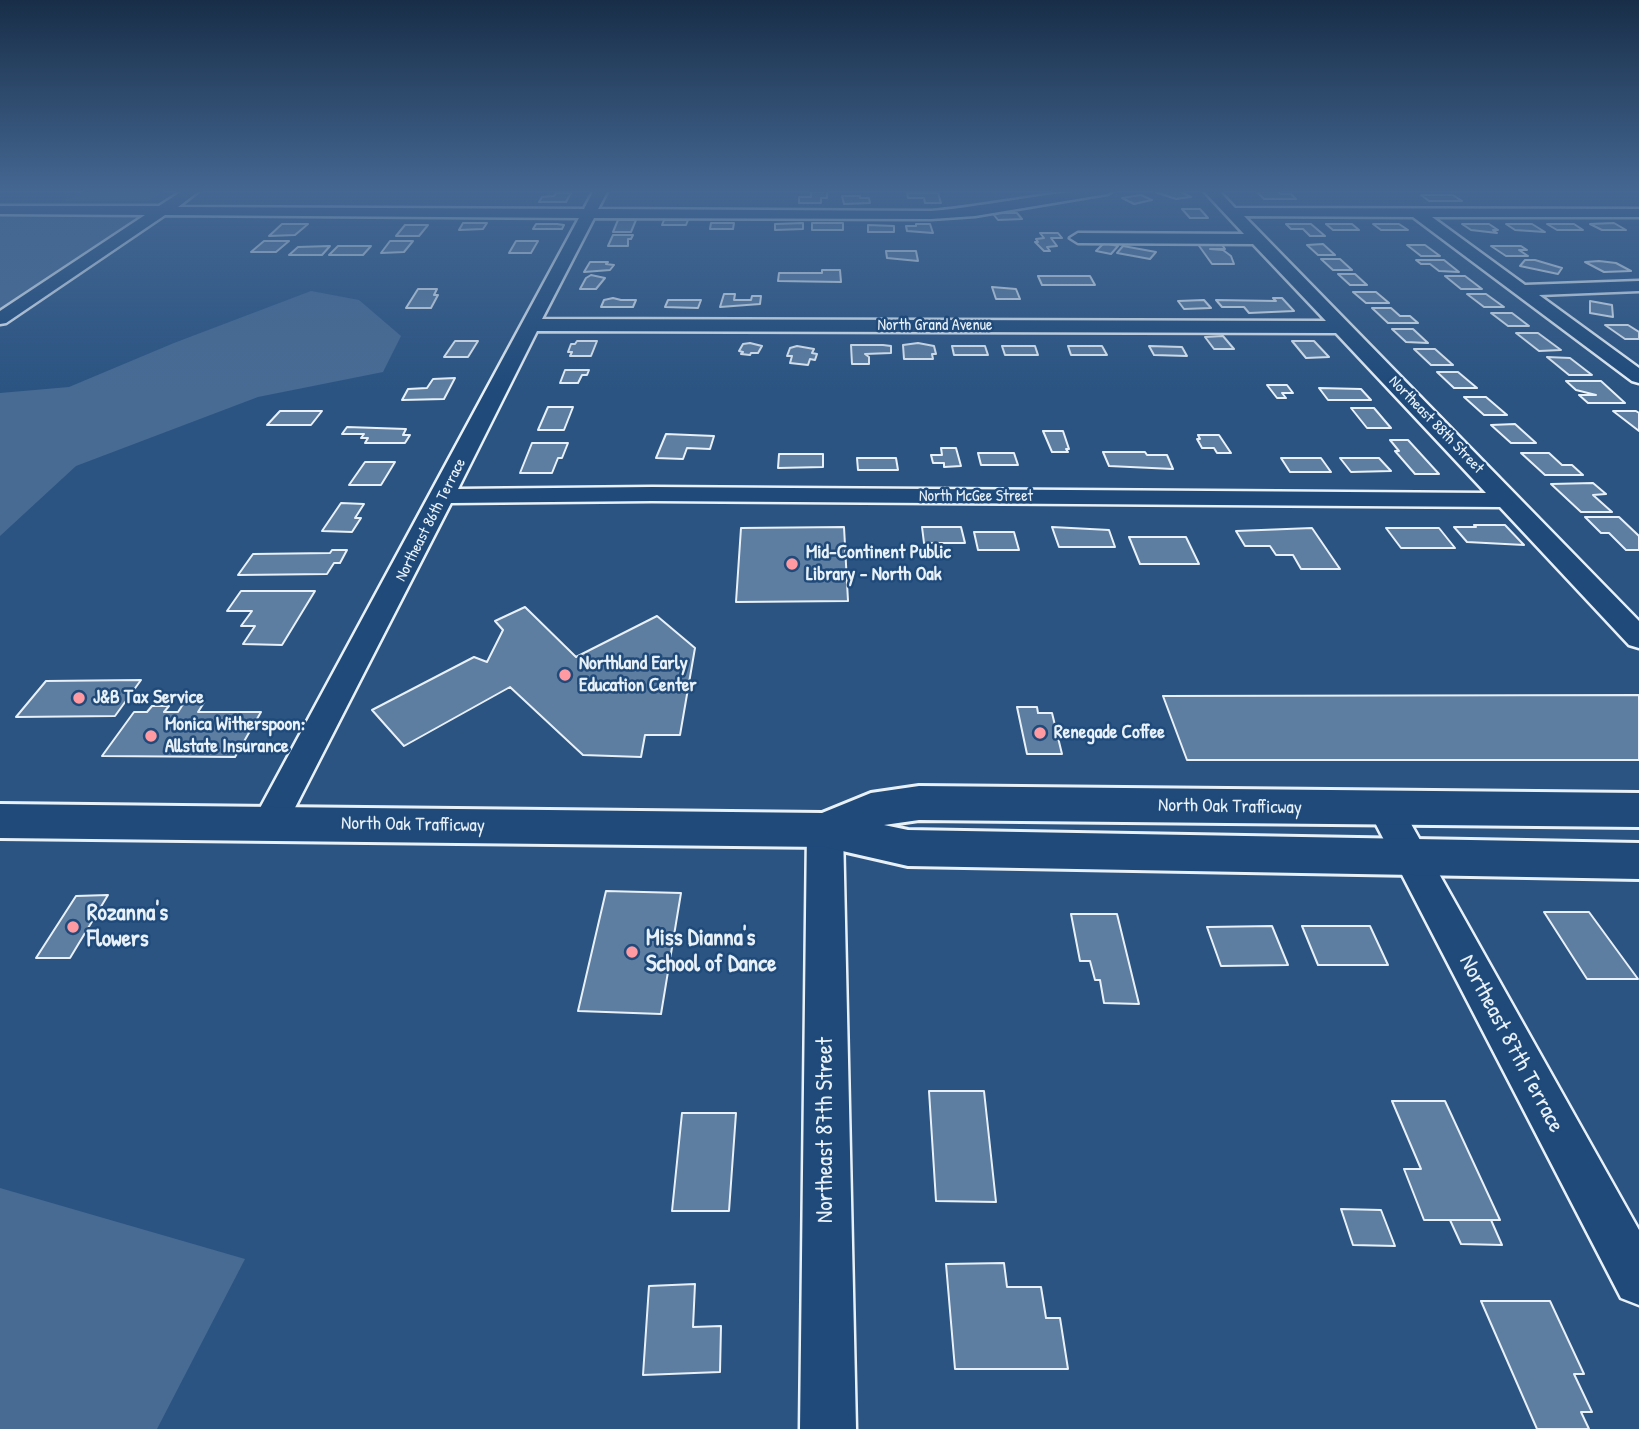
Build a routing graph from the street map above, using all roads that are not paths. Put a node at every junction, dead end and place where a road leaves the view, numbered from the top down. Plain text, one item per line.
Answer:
1 (93, 257) edge
2 (565, 257) edge
3 (1275, 257) edge
4 (1475, 257) edge
5 (1639, 286) edge
6 (1520, 290) junction
7 (0, 319) edge
8 (529, 325) junction
9 (1342, 327) junction
10 (1639, 377) edge
11 (443, 496) junction
12 (1509, 500) junction
13 (1639, 638) edge
14 (1385, 809) junction
15 (1639, 810) edge
16 (0, 821) edge
17 (270, 823) junction
18 (825, 830) junction
19 (1410, 858) junction
20 (1639, 861) edge
21 (1639, 1280) edge
22 (828, 1429) edge

1 - 7 street
2 - 8 street, Northeast 86th Terrace
3 - 9 street, Northeast 88th Street
4 - 6 street
5 - 6 street
6 - 10 street
8 - 9 street, North Grand Avenue
8 - 11 street, Northeast 86th Terrace
9 - 12 street, Northeast 88th Street
11 - 12 street, North McGee Street
11 - 17 street, Northeast 86th Terrace
12 - 13 street, Northeast 88th Street
14 - 15 main road, North Oak Trafficway
14 - 18 main road, North Oak Trafficway
14 - 19 street, Northeast 87th Terrace
16 - 17 main road, North Oak Trafficway
17 - 18 main road, North Oak Trafficway
18 - 19 main road, North Oak Trafficway
18 - 22 street, Northeast 87th Street
19 - 20 main road, North Oak Trafficway
19 - 21 street, Northeast 87th Terrace

